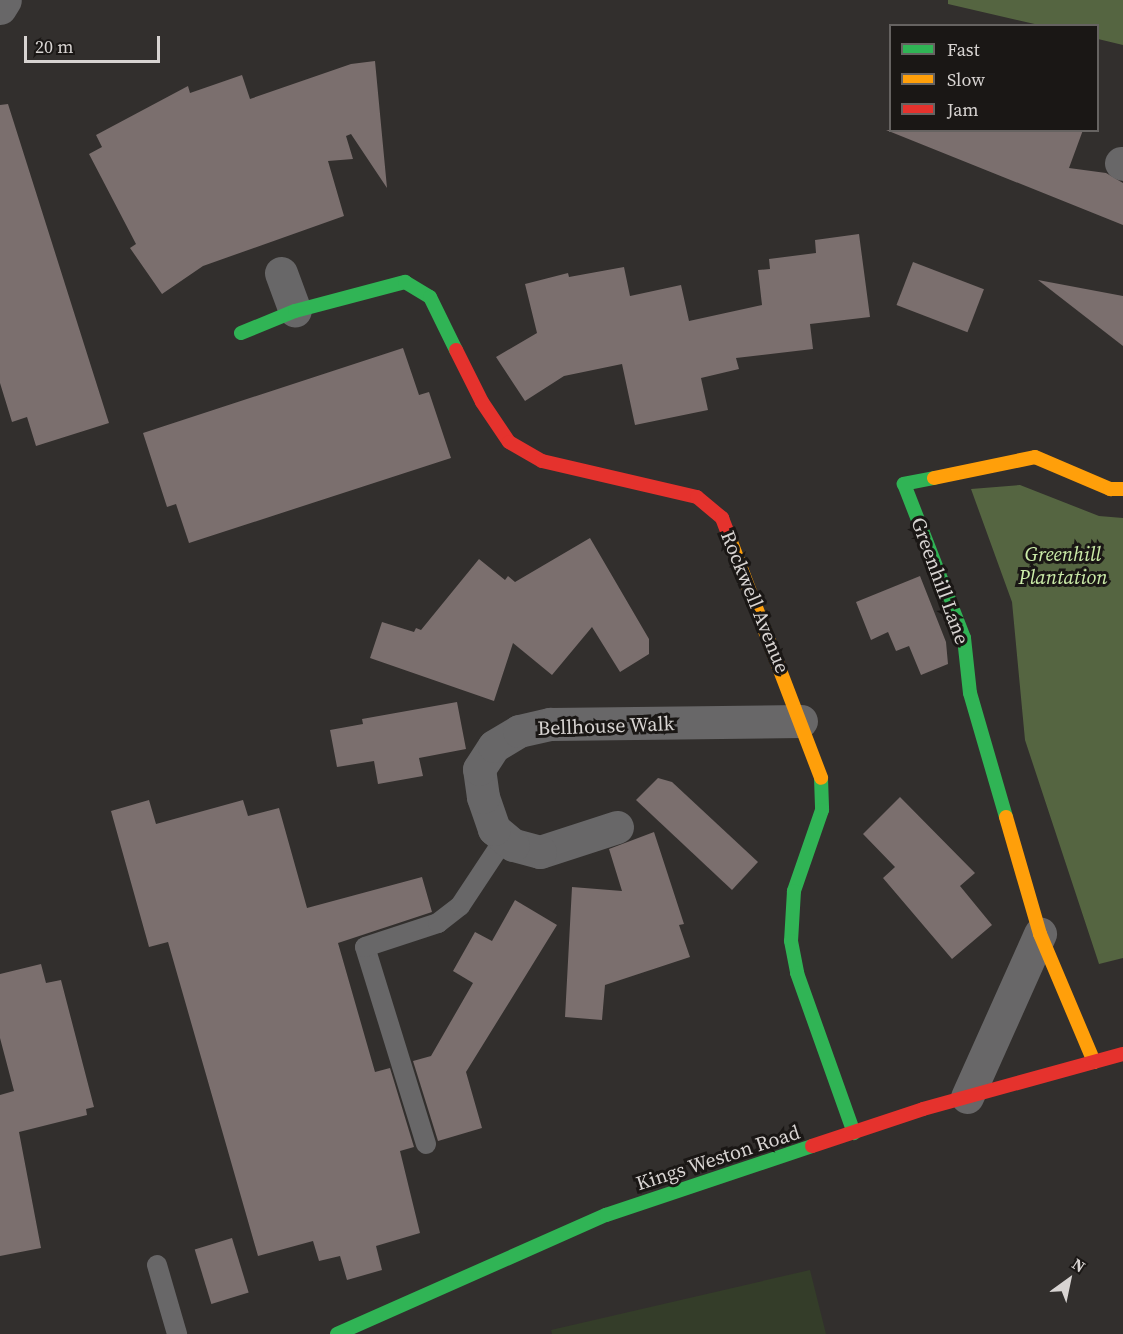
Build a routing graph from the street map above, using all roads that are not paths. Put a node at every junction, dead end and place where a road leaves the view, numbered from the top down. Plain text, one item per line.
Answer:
1 (5, 0) edge
2 (0, 8) edge
3 (281, 273) dead end
4 (295, 311) junction
5 (241, 333) dead end
6 (1123, 489) edge
7 (801, 721) junction
8 (617, 827) dead end
9 (505, 838) junction
10 (1040, 934) junction
11 (1123, 1054) edge
12 (1094, 1062) junction
13 (968, 1097) junction
14 (854, 1133) junction
15 (426, 1143) dead end
16 (157, 1265) dead end
17 (372, 1327) edge
18 (177, 1334) edge
19 (337, 1334) edge

1 - 2 street
3 - 4 street
4 - 5 street, Rockwell Avenue
4 - 7 street, Rockwell Avenue
6 - 10 street, Greenhill Lane
7 - 9 street, Bellhouse Walk
7 - 14 street, Rockwell Avenue
8 - 9 street
9 - 15 lane
10 - 12 street, Greenhill Lane
10 - 13 street
11 - 12 street, Kings Weston Road
12 - 13 street, Kings Weston Road
13 - 14 street, Kings Weston Road
14 - 17 street, Kings Weston Road
16 - 18 lane
17 - 19 street, Kings Weston Road

